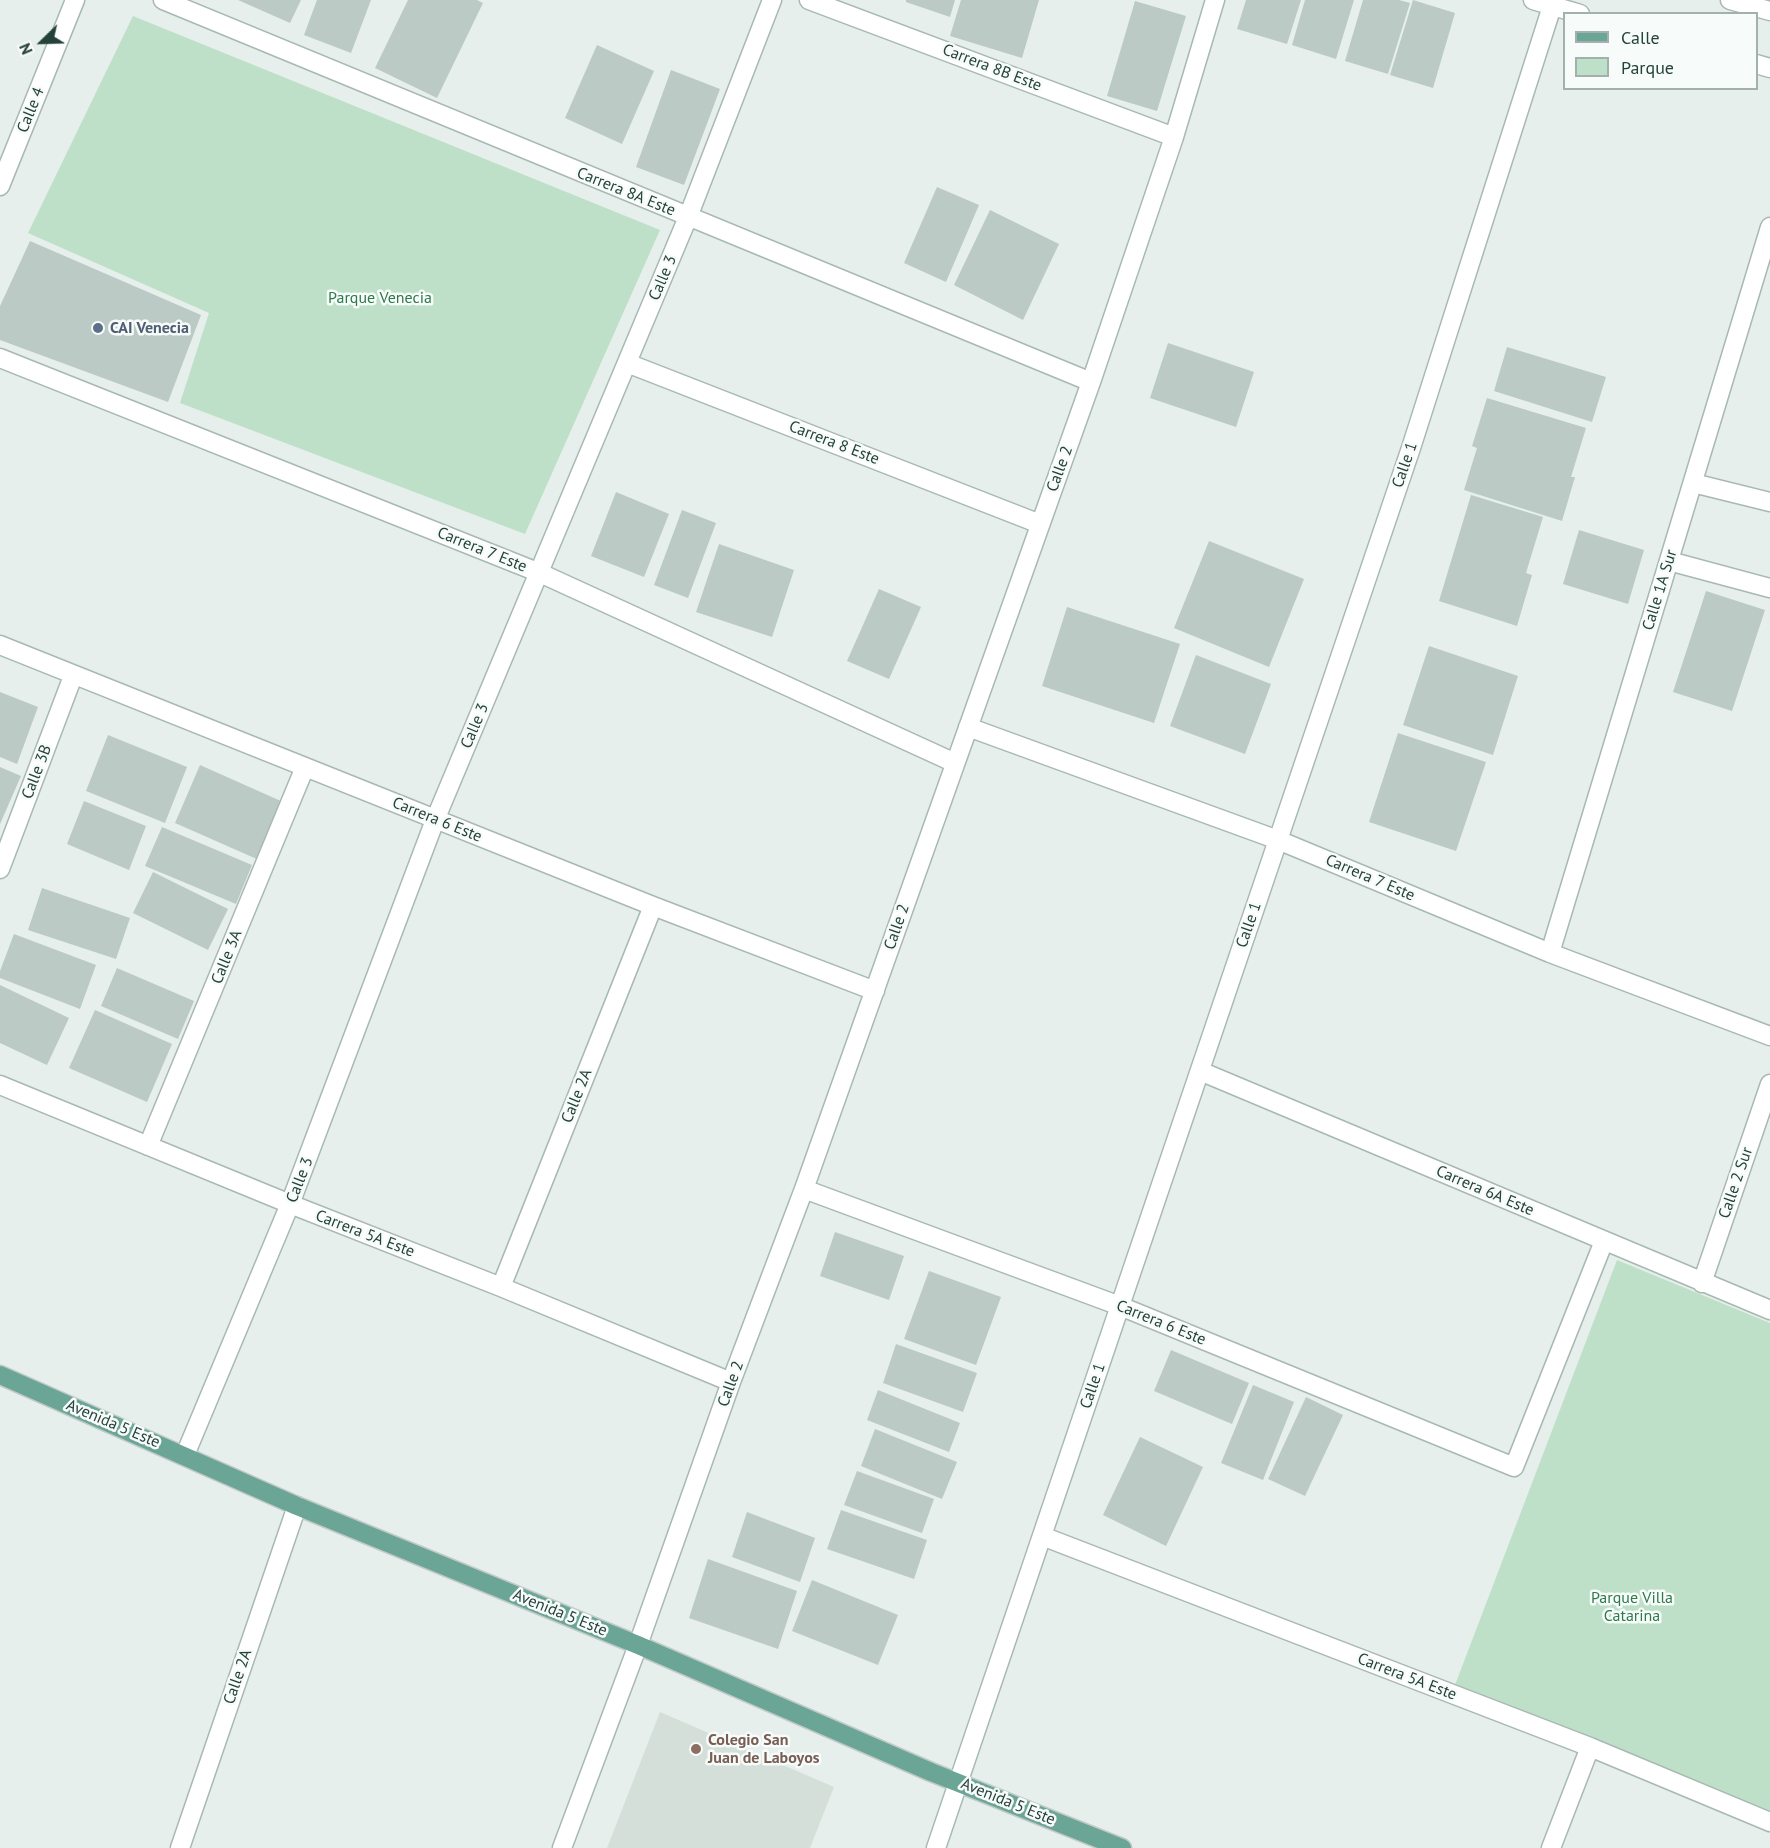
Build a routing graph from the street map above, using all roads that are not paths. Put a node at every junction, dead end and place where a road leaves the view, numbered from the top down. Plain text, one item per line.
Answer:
1 (75, 0) edge
2 (162, 0) edge
3 (771, 0) edge
4 (809, 0) edge
5 (1215, 0) edge
6 (1533, 0) edge
7 (1730, 0) edge
8 (1553, 3) edge
9 (1770, 11) edge
10 (1575, 12) edge
11 (1174, 137) junction
12 (0, 186) edge
13 (688, 217) junction
14 (1768, 239) edge
15 (0, 357) edge
16 (627, 363) junction
17 (1091, 382) junction
18 (1693, 483) junction
19 (1770, 502) edge
20 (1041, 524) junction
21 (1669, 561) junction
22 (540, 573) junction
23 (1770, 588) edge
24 (0, 645) edge
25 (73, 676) junction
26 (968, 727) junction
27 (955, 763) junction
28 (305, 767) junction
29 (435, 820) junction
30 (1278, 840) junction
31 (0, 869) edge
32 (653, 906) junction
33 (1550, 953) junction
34 (875, 991) junction
35 (1770, 1036) edge
36 (1200, 1071) junction
37 (1770, 1084) edge
38 (0, 1085) edge
39 (148, 1146) junction
40 (804, 1189) junction
41 (290, 1204) junction
42 (1604, 1241) junction
43 (1702, 1282) junction
44 (501, 1287) junction
45 (1120, 1306) junction
46 (1770, 1310) edge
47 (0, 1375) edge
48 (731, 1382) junction
49 (185, 1455) junction
50 (297, 1506) junction
51 (1042, 1536) junction
52 (638, 1645) junction
53 (1590, 1747) junction
54 (957, 1782) junction
55 (1768, 1816) edge
56 (180, 1848) edge
57 (562, 1848) edge
58 (936, 1848) edge
59 (1122, 1848) edge
60 (1551, 1848) edge

1 - 12 street, Calle 4
2 - 13 street, Carrera 8A Este
3 - 13 street, Calle 3
4 - 11 street, Carrera 8B Este
5 - 11 street, Calle 2
6 - 8 street
7 - 9 street
8 - 10 street
8 - 30 street, Calle 1
11 - 17 street, Calle 2
13 - 16 street, Calle 3
13 - 17 street, Carrera 8A Este
14 - 18 street, Calle 1A Sur
15 - 22 street, Carrera 7 Este
16 - 20 street, Carrera 8 Este
16 - 22 street, Calle 3
17 - 20 street, Calle 2
18 - 19 street
18 - 21 street, Calle 1A Sur
20 - 26 street, Calle 2
21 - 23 street
21 - 33 street, Calle 1A Sur
22 - 27 street, Carrera 7 Este
22 - 29 street, Calle 3
24 - 25 street, Carrera 6 Este
25 - 28 street, Carrera 6 Este
25 - 31 street, Calle 3B
26 - 27 street, Calle 2
26 - 30 street, Carrera 7 Este
27 - 34 street, Calle 2
28 - 29 street, Carrera 6 Este
28 - 39 street, Calle 3A
29 - 32 street, Carrera 6 Este
29 - 41 street, Calle 3
30 - 33 street, Carrera 7 Este
30 - 36 street, Calle 1
32 - 34 street, Carrera 6 Este
32 - 44 street, Calle 2A
33 - 35 street, Carrera 7 Este
34 - 40 street, Calle 2
36 - 42 street, Carrera 6A Este
36 - 45 street, Calle 1
37 - 43 street, Calle 2 Sur
38 - 39 street, Carrera 5A Este
39 - 41 street, Carrera 5A Este
40 - 45 street, Carrera 6 Este
40 - 48 street, Calle 2
41 - 44 street, Carrera 5A Este
41 - 49 street, Calle 3
42 - 43 street, Carrera 6A Este
42 - 45 street, Carrera 6 Este
43 - 46 street, Carrera 6A Este
44 - 48 street, Carrera 5A Este
45 - 51 street, Calle 1
47 - 49 main road, Avenida 5 Este
48 - 52 street, Calle 2
49 - 50 main road, Avenida 5 Este
50 - 52 main road, Avenida 5 Este
50 - 56 street, Calle 2A
51 - 53 street, Carrera 5A Este
51 - 54 street, Calle 1
52 - 54 main road, Avenida 5 Este
52 - 57 street, Calle 2
53 - 55 street, Carrera 5A Este
53 - 60 street
54 - 58 street, Calle 1
54 - 59 main road, Avenida 5 Este

